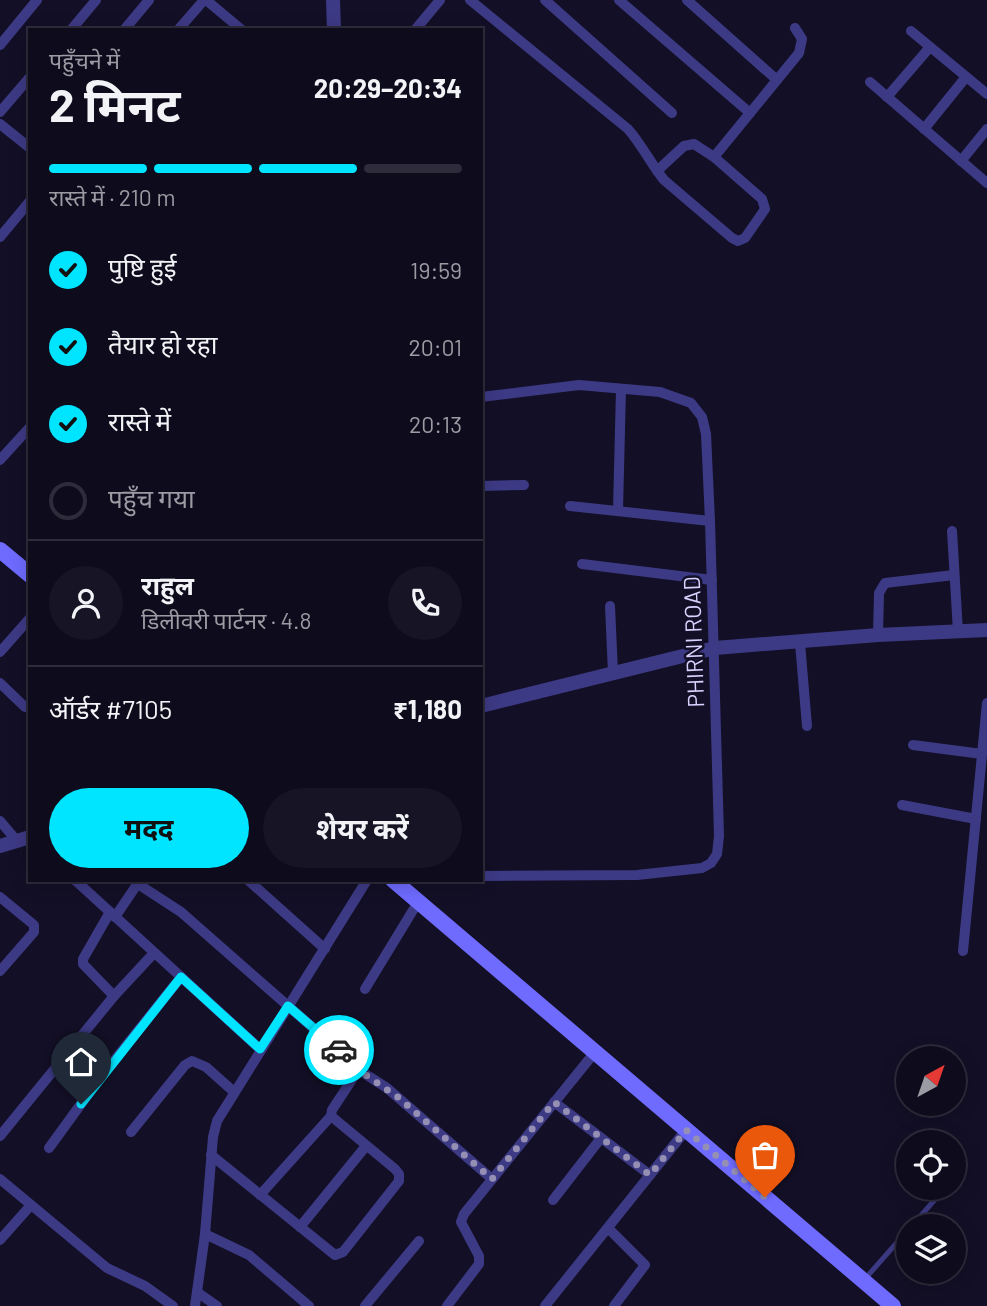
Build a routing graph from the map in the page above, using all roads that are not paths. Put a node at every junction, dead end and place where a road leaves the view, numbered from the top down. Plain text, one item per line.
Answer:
1 (37, 0) edge
2 (96, 0) edge
3 (149, 0) edge
4 (205, 0) edge
5 (333, 0) edge
6 (440, 0) edge
7 (470, 0) edge
8 (545, 0) edge
9 (619, 0) edge
10 (687, 0) edge
11 (73, 28) edge
12 (126, 28) edge
13 (180, 28) edge
14 (235, 28) edge
15 (334, 28) edge
16 (417, 28) edge
17 (795, 28) dead end
18 (911, 31) dead end
19 (0, 45) edge
20 (930, 47) junction
21 (966, 77) junction
22 (28, 79) edge
23 (777, 79) junction
24 (870, 82) dead end
25 (987, 94) edge
26 (887, 97) junction
27 (0, 112) edge
28 (672, 113) dead end
29 (750, 113) junction
30 (0, 124) edge
31 (924, 129) junction
32 (987, 129) edge
33 (28, 145) edge
34 (714, 157) junction
35 (961, 160) junction
36 (657, 171) junction
37 (987, 183) edge
38 (28, 203) edge
39 (0, 237) edge
40 (621, 389) junction
41 (483, 397) edge
42 (28, 429) edge
43 (0, 460) edge
44 (524, 485) dead end
45 (483, 486) edge
46 (570, 506) dead end
47 (618, 511) junction
48 (710, 521) junction
49 (952, 530) dead end
50 (0, 550) edge
51 (582, 564) dead end
52 (28, 573) edge
53 (954, 575) junction
54 (712, 580) junction
55 (610, 606) dead end
56 (28, 620) edge
57 (987, 630) edge
58 (958, 632) junction
59 (878, 635) junction
60 (800, 642) junction
61 (715, 648) junction
62 (0, 652) edge
63 (613, 673) junction
64 (0, 683) edge
65 (987, 703) edge
66 (483, 706) edge
67 (25, 707) dead end
68 (807, 726) dead end
69 (914, 745) dead end
70 (982, 754) junction
71 (902, 805) dead end
72 (976, 819) junction
73 (0, 821) edge
74 (26, 838) edge
75 (0, 846) edge
76 (483, 876) edge
77 (77, 882) edge
78 (139, 882) edge
79 (250, 882) edge
80 (366, 882) edge
81 (395, 882) edge
82 (0, 897) edge
83 (418, 902) junction
84 (112, 915) junction
85 (325, 949) junction
86 (963, 951) dead end
87 (154, 953) junction
88 (0, 971) edge
89 (181, 977) junction
90 (365, 989) dead end
91 (114, 996) junction
92 (288, 1006) junction
93 (260, 1049) junction
94 (594, 1052) junction
95 (356, 1068) junction
96 (233, 1091) junction
97 (554, 1102) junction
98 (331, 1116) junction
99 (686, 1130) junction
100 (131, 1132) dead end
101 (0, 1136) edge
102 (601, 1138) junction
103 (366, 1146) junction
104 (49, 1148) dead end
105 (211, 1155) junction
106 (650, 1175) junction
107 (0, 1179) edge
108 (492, 1179) junction
109 (260, 1195) junction
110 (553, 1200) dead end
111 (934, 1200) edge
112 (31, 1205) junction
113 (922, 1214) edge
114 (300, 1227) junction
115 (608, 1228) junction
116 (205, 1234) junction
117 (0, 1240) edge
118 (419, 1241) dead end
119 (896, 1244) edge
120 (863, 1281) junction
121 (197, 1292) junction
122 (173, 1306) edge
123 (195, 1306) edge
124 (217, 1306) edge
125 (309, 1306) edge
126 (365, 1306) edge
127 (447, 1306) edge
128 (545, 1306) edge
129 (614, 1306) edge
130 (893, 1306) edge

1 - 19 street
2 - 11 street
3 - 12 street
4 - 13 street
4 - 14 street
5 - 15 street
6 - 16 street
7 - 36 street
8 - 28 street
9 - 29 street
10 - 23 street
17 - 23 street
18 - 20 street
20 - 21 street
20 - 26 street
21 - 25 street
21 - 31 street
22 - 27 street
23 - 29 street
24 - 26 street
26 - 31 street
29 - 34 street
30 - 33 street
31 - 35 street
32 - 35 street
34 - 36 street
34 - 36 street
35 - 37 street
38 - 39 street
40 - 41 street, PHIRNI ROAD
40 - 47 street
40 - 48 street, PHIRNI ROAD
42 - 43 street
44 - 45 street
46 - 47 street
47 - 48 street
48 - 54 street, PHIRNI ROAD
49 - 53 street
50 - 52 main road
51 - 54 street
53 - 58 street
53 - 59 street
54 - 61 street, PHIRNI ROAD
55 - 63 street
56 - 62 street
57 - 58 street
58 - 59 street
59 - 60 street
60 - 61 street
60 - 68 street
61 - 63 street
61 - 76 street, PHIRNI ROAD
63 - 66 street
64 - 67 street
65 - 70 street
69 - 70 street
70 - 72 street
71 - 72 street
72 - 86 street
73 - 74 street
74 - 75 street
77 - 84 street
78 - 84 street
78 - 92 street
79 - 85 street
80 - 85 street
81 - 83 main road
82 - 88 street
83 - 90 street
83 - 94 main road
84 - 87 street
84 - 91 street
85 - 92 street
87 - 89 street
87 - 91 street
89 - 93 street
89 - 104 street
91 - 101 street
92 - 93 street
92 - 95 street
93 - 96 street
94 - 97 street
94 - 99 main road
95 - 98 street
95 - 108 street
96 - 100 street
96 - 105 street
97 - 102 street
97 - 108 street
98 - 103 street
98 - 109 street
99 - 106 street
99 - 120 main road
102 - 106 street
102 - 110 street
103 - 114 street
103 - 114 street
105 - 109 street
105 - 116 street
106 - 115 street
107 - 112 street
108 - 127 street
109 - 114 street
111 - 113 lane
112 - 117 street
112 - 122 street
115 - 128 street
115 - 129 street
116 - 121 street
116 - 125 street
118 - 126 street
119 - 120 lane
120 - 130 main road
121 - 123 street
121 - 124 street

